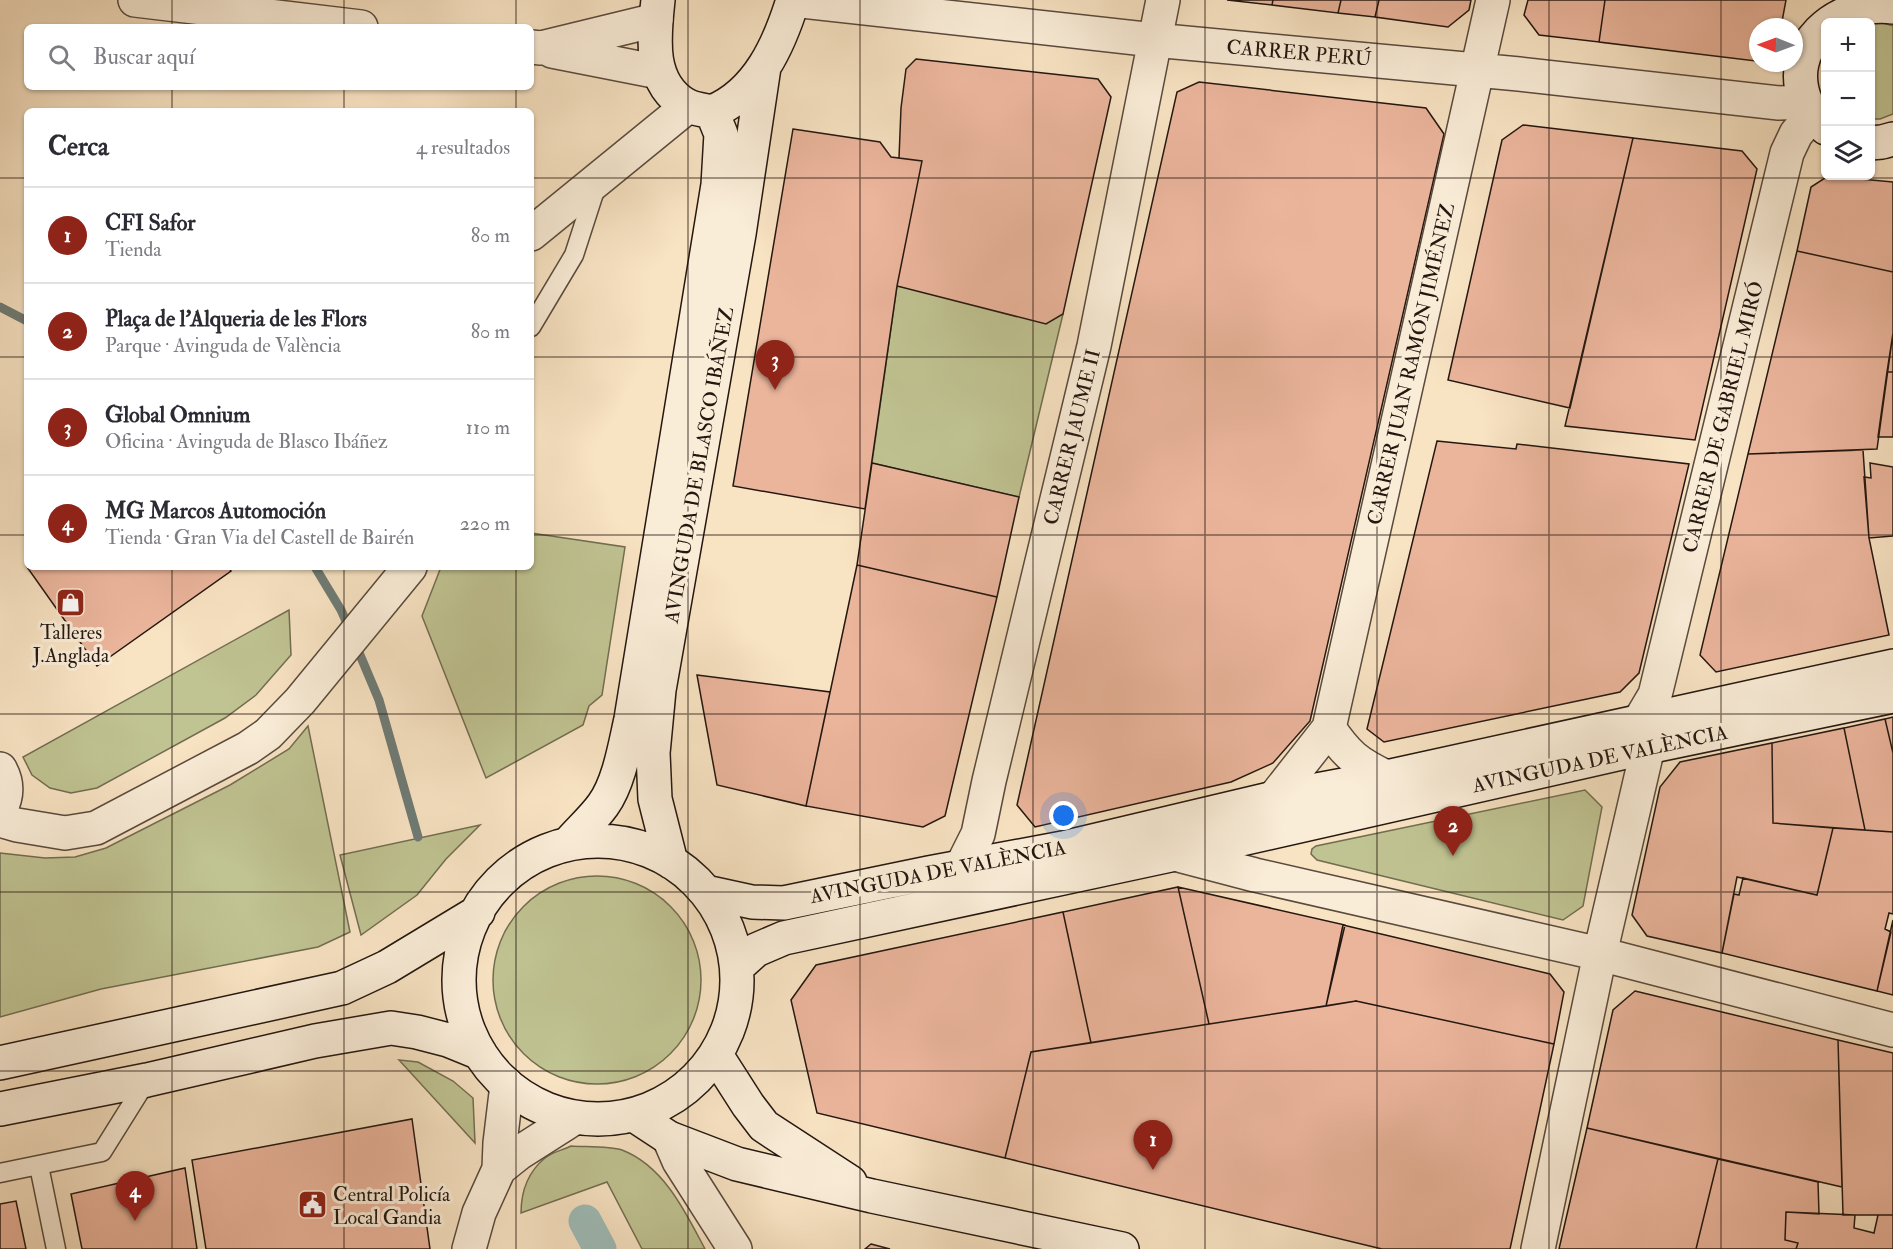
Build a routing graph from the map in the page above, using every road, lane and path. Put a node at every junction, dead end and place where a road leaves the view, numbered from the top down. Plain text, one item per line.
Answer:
1 (135, 0) edge
2 (793, 0) edge
3 (1164, 0) edge
4 (1493, 0) edge
5 (1834, 6) edge
6 (1893, 7) edge
7 (657, 10) edge
8 (337, 24) edge
9 (1154, 40) junction
10 (536, 48) edge
11 (764, 67) junction
12 (1476, 70) junction
13 (659, 72) junction
14 (700, 109) junction
15 (1814, 115) edge
16 (1893, 139) edge
17 (1875, 143) edge
18 (598, 179) junction
19 (534, 232) edge
20 (534, 322) edge
21 (400, 579) edge
22 (1893, 666) edge
23 (1893, 696) edge
24 (1329, 728) junction
25 (1643, 734) junction
26 (0, 770) edge
27 (1386, 777) junction
28 (1274, 798) junction
29 (0, 810) edge
30 (0, 819) edge
31 (1237, 840) junction
32 (568, 844) junction
33 (1175, 854) junction
34 (672, 862) junction
35 (961, 868) junction
36 (706, 892) junction
37 (478, 912) junction
38 (1600, 954) junction
39 (737, 967) junction
40 (1893, 1029) edge
41 (480, 1053) junction
42 (716, 1055) junction
43 (0, 1063) edge
44 (147, 1080) junction
45 (507, 1085) junction
46 (0, 1109) edge
47 (634, 1115) junction
48 (574, 1118) junction
49 (669, 1138) junction
50 (39, 1166) junction
51 (499, 1169) junction
52 (0, 1173) edge
53 (872, 1196) junction
54 (56, 1249) edge
55 (469, 1249) edge
56 (735, 1249) edge
57 (1122, 1249) edge
58 (1538, 1249) edge

1 - 8 street
2 - 9 street, CARRER PERÚ
2 - 11 street
3 - 9 street, CARRER JAUME II
4 - 12 street, CARRER JUAN RAMÓN JIMÉNEZ
5 - 6 street
5 - 15 street
7 - 10 street
7 - 13 street
9 - 12 street, CARRER PERÚ
9 - 35 street, CARRER JAUME II
10 - 13 street
11 - 14 street
11 - 34 street, AVINGUDA DE BLASCO IBÁÑEZ
12 - 15 street, CARRER PERÚ
12 - 24 street, CARRER JUAN RAMÓN JIMÉNEZ
13 - 14 street
14 - 18 street
14 - 32 street, AVINGUDA DE BLASCO IBÁÑEZ
15 - 25 street, CARRER DE GABRIEL MIRÓ
16 - 17 street
18 - 19 street
18 - 20 lane
21 - 30 street
22 - 25 street, AVINGUDA DE VALÈNCIA
23 - 25 street, AVINGUDA DE VALÈNCIA
24 - 27 street
24 - 28 street, CARRER JUAN RAMÓN JIMÉNEZ
25 - 27 street, AVINGUDA DE VALÈNCIA
25 - 31 street, AVINGUDA DE VALÈNCIA
25 - 38 street, CARRER DE GABRIEL MIRÓ
26 - 29 street
27 - 28 street, AVINGUDA DE VALÈNCIA
28 - 31 street
28 - 35 street, AVINGUDA DE VALÈNCIA
31 - 33 street, AVINGUDA DE VALÈNCIA
32 - 34 street
32 - 37 street
33 - 38 street
33 - 39 street, AVINGUDA DE VALÈNCIA
34 - 36 street
35 - 36 street, AVINGUDA DE VALÈNCIA
36 - 39 street
37 - 41 street
37 - 43 street
38 - 40 street
38 - 58 street
39 - 42 street
41 - 44 street
41 - 45 street
42 - 47 street
42 - 53 street
44 - 46 street
44 - 50 lane
45 - 48 street
45 - 51 street
47 - 48 street
47 - 49 street
48 - 51 street
49 - 53 street
49 - 56 street
50 - 52 lane
50 - 54 lane
51 - 55 street
53 - 57 street

